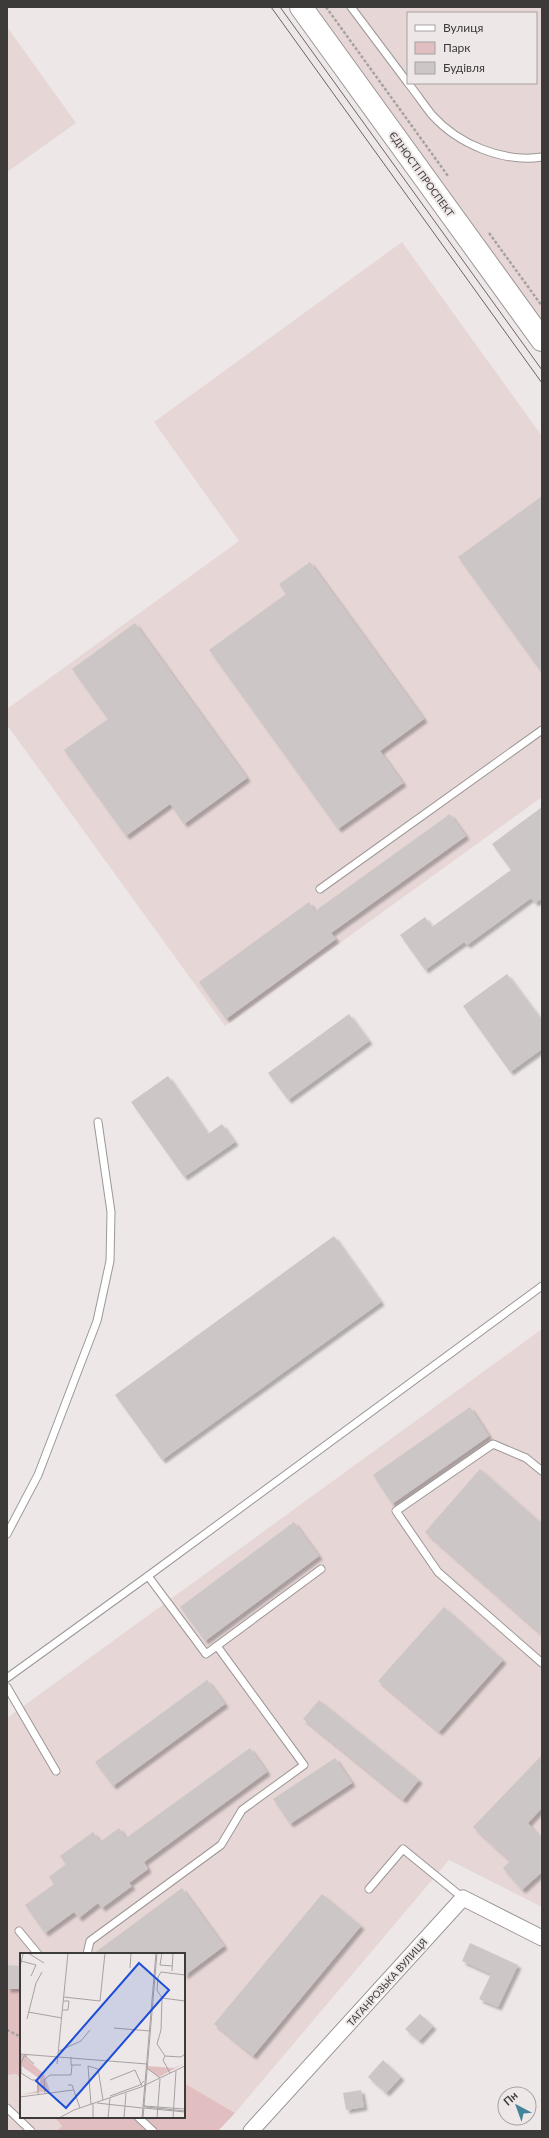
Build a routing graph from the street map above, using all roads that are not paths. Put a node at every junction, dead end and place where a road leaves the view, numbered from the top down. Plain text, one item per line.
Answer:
1 (301, 7) edge
2 (351, 7) edge
3 (407, 82) edge
4 (409, 84) edge
5 (542, 157) edge
6 (542, 340) edge
7 (542, 730) edge
8 (320, 889) dead end
9 (98, 1122) dead end
10 (542, 1286) edge
11 (542, 1471) edge
12 (7, 1534) edge
13 (321, 1569) dead end
14 (148, 1576) junction
15 (217, 1646) junction
16 (542, 1664) edge
17 (7, 1678) edge
18 (7, 1687) edge
19 (56, 1771) dead end
20 (369, 1889) dead end
21 (463, 1898) junction
22 (20, 1931) dead end
23 (542, 1938) edge
24 (37, 1953) edge
25 (87, 1953) edge
26 (7, 2108) edge
27 (139, 2118) edge
28 (31, 2131) edge
29 (152, 2131) edge
30 (252, 2131) edge

1 - 6 main road, ЄДНОСТІ ПРОСПЕКТ
2 - 3 lane
4 - 5 lane
7 - 8 lane
9 - 12 lane
10 - 14 lane
11 - 16 lane
13 - 15 lane
14 - 15 lane
14 - 17 lane
15 - 25 lane
18 - 19 lane
20 - 21 lane
21 - 23 street
21 - 30 street, ТАГАНРОЗЬКА ВУЛИЦЯ
22 - 24 lane
26 - 28 lane
27 - 29 lane

